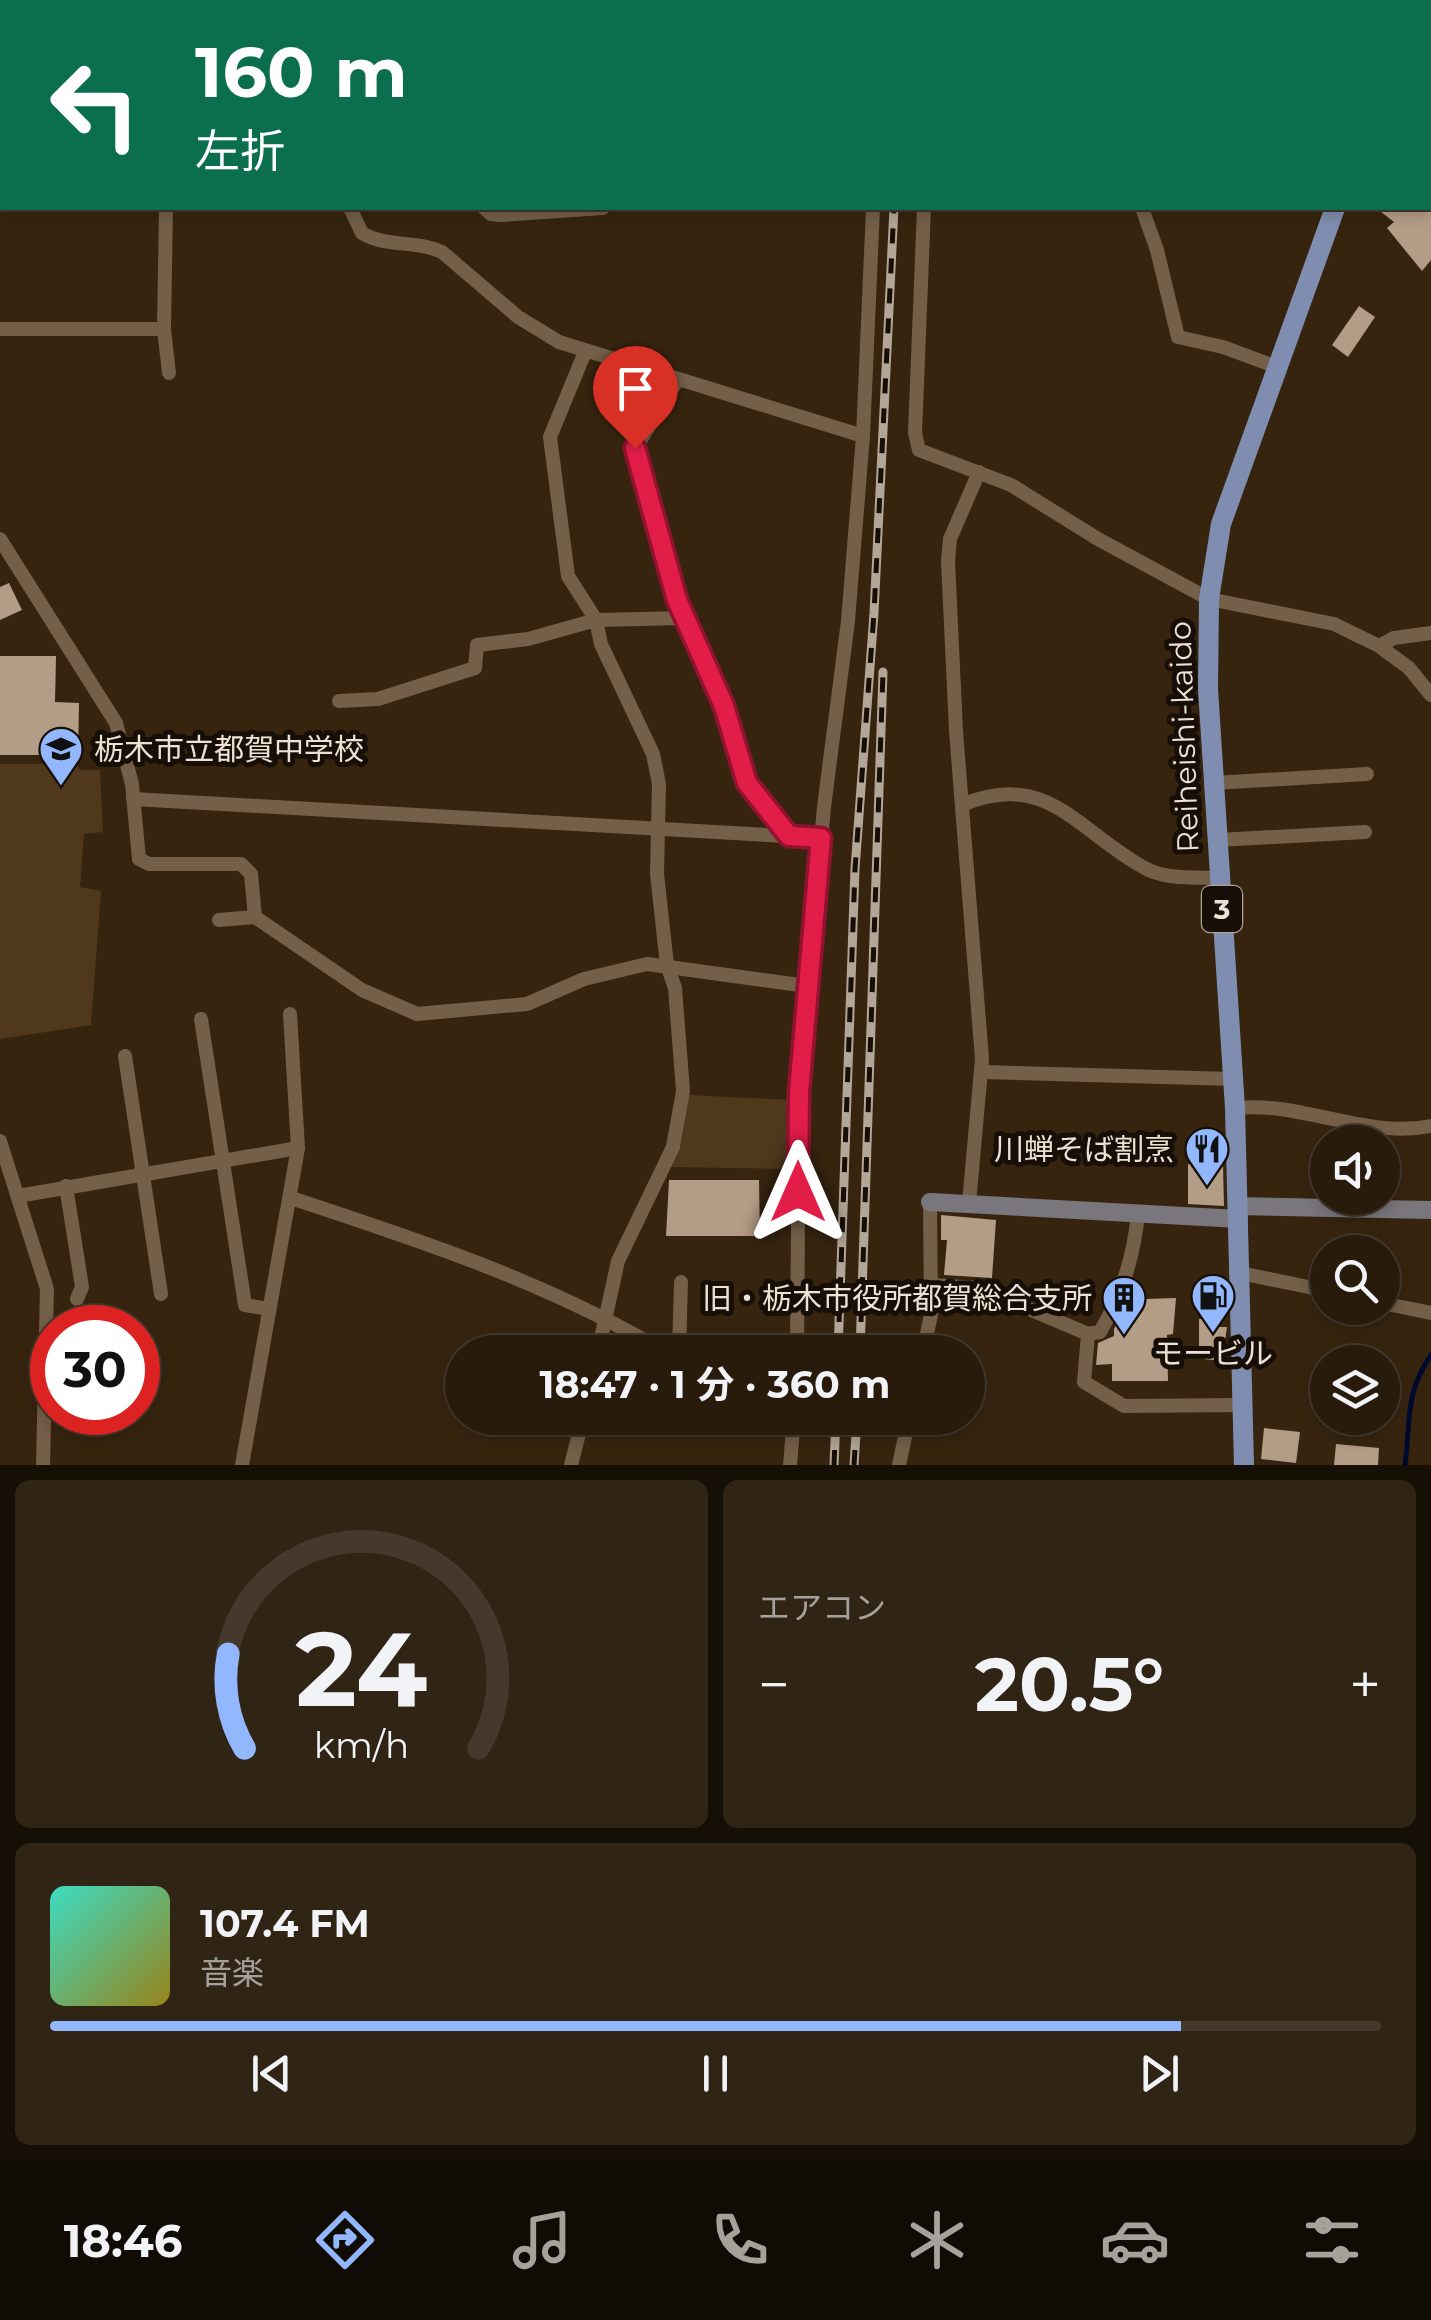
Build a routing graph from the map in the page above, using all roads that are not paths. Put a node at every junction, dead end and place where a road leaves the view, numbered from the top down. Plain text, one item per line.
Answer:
1 (166, 210) edge
2 (351, 210) edge
3 (486, 210) edge
4 (569, 210) edge
5 (873, 210) edge
6 (924, 210) edge
7 (1143, 210) edge
8 (1333, 210) edge
9 (0, 329) edge
10 (164, 329) junction
11 (586, 352) junction
12 (1277, 366) junction
13 (169, 373) dead end
14 (678, 379) junction
15 (863, 436) junction
16 (979, 472) junction
17 (0, 538) edge
18 (1209, 599) junction
19 (684, 618) junction
20 (596, 620) junction
21 (1431, 633) edge
22 (1380, 646) junction
23 (1431, 694) edge
24 (339, 700) dead end
25 (1367, 774) dead end
26 (1214, 784) junction
27 (132, 799) junction
28 (962, 805) junction
29 (655, 828) junction
30 (1365, 832) dead end
31 (789, 836) junction
32 (821, 838) junction
33 (1218, 840) junction
34 (1220, 878) junction
35 (255, 918) junction
36 (220, 920) dead end
37 (667, 965) junction
38 (807, 986) junction
39 (290, 1014) dead end
40 (201, 1019) dead end
41 (125, 1056) dead end
42 (982, 1072) junction
43 (1234, 1080) junction
44 (1236, 1108) junction
45 (1431, 1126) edge
46 (0, 1141) edge
47 (298, 1148) junction
48 (224, 1160) junction
49 (142, 1173) junction
50 (66, 1186) junction
51 (18, 1196) junction
52 (292, 1198) junction
53 (930, 1202) joint
54 (968, 1203) junction
55 (1431, 1210) edge
56 (1239, 1212) junction
57 (1138, 1214) junction
58 (1240, 1272) junction
59 (681, 1282) dead end
60 (931, 1285) junction
61 (1310, 1287) edge
62 (161, 1294) dead end
63 (77, 1300) dead end
64 (1400, 1307) edge
65 (269, 1309) junction
66 (1431, 1314) edge
67 (607, 1318) junction
68 (1088, 1334) junction
69 (602, 1335) edge
70 (636, 1335) edge
71 (679, 1335) edge
72 (797, 1335) edge
73 (927, 1335) edge
74 (1243, 1406) junction
75 (578, 1435) edge
76 (792, 1435) edge
77 (905, 1435) edge
78 (43, 1465) edge
79 (242, 1465) edge
80 (571, 1465) edge
81 (790, 1465) edge
82 (899, 1465) edge
83 (1244, 1465) edge

1 - 10 street
2 - 11 street
3 - 4 street
5 - 15 street
6 - 16 street
7 - 12 street
8 - 12 main road, Reiheishi-kaido / 3
9 - 10 street
10 - 13 street
11 - 14 street
11 - 20 street
12 - 18 main road, Reiheishi-kaido / 3
14 - 15 street
14 - 19 street
15 - 32 street
16 - 18 street
16 - 28 street
17 - 27 street
18 - 22 street
18 - 26 main road, Reiheishi-kaido / 3
19 - 20 street
19 - 31 street
20 - 24 street
20 - 29 street
21 - 22 street
22 - 23 street
25 - 26 street
26 - 33 main road, Reiheishi-kaido / 3
27 - 29 street
27 - 35 street
28 - 34 street
28 - 42 street
29 - 31 street
29 - 37 street
30 - 33 street
31 - 32 street
32 - 38 street
33 - 34 main road, Reiheishi-kaido / 3
34 - 43 main road, Reiheishi-kaido / 3
35 - 36 street
35 - 37 street
37 - 38 street
37 - 67 street
38 - 72 street
39 - 47 street
40 - 48 street
41 - 49 street
42 - 43 street
42 - 54 street
43 - 44 main road, Reiheishi-kaido / 3
44 - 45 street
44 - 56 main road, Reiheishi-kaido / 3
46 - 51 street
47 - 48 street
47 - 52 street
48 - 49 street
48 - 65 street
49 - 50 street
49 - 62 street
50 - 51 street
50 - 63 street
51 - 78 street
52 - 65 street
52 - 67 street
53 - 54 main road
53 - 60 street
54 - 57 main road
55 - 56 main road
56 - 57 main road
56 - 58 main road, Reiheishi-kaido / 3
57 - 68 street
58 - 61 street
58 - 74 main road, Reiheishi-kaido / 3
59 - 71 street
60 - 68 street
60 - 73 street
64 - 66 street
65 - 79 street
67 - 69 street
67 - 70 street
68 - 74 street
74 - 83 main road, Reiheishi-kaido / 3
75 - 80 street
76 - 81 street
77 - 82 street

